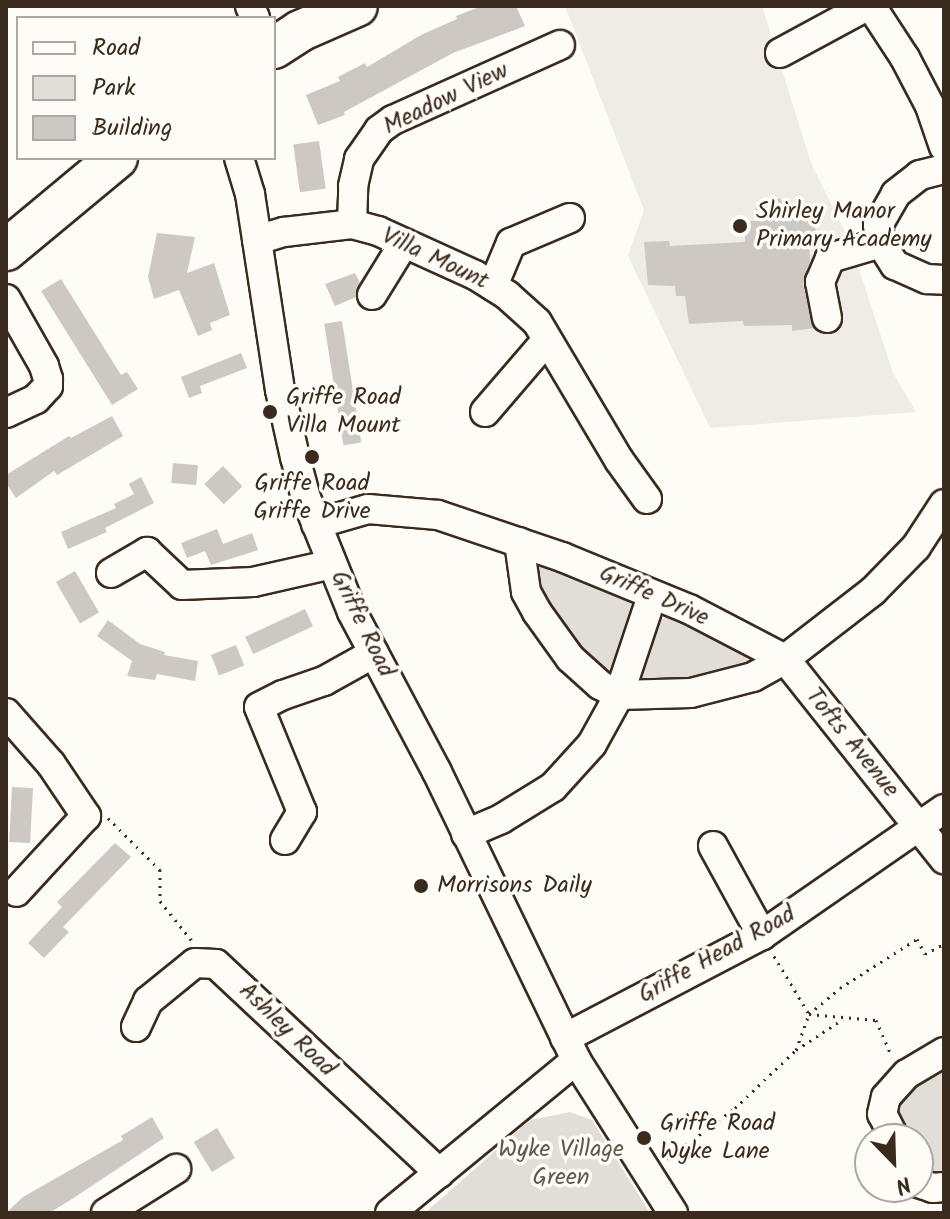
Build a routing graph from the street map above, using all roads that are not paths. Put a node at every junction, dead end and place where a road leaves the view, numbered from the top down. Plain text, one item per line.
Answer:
1 (357, 6) edge
2 (869, 6) edge
3 (560, 45) dead end
4 (276, 47) edge
5 (780, 53) dead end
6 (944, 147) edge
7 (115, 160) edge
8 (240, 160) edge
9 (944, 169) edge
10 (570, 218) dead end
11 (352, 224) junction
12 (257, 240) junction
13 (404, 243) junction
14 (881, 243) junction
15 (6, 250) edge
16 (944, 280) edge
17 (493, 286) junction
18 (372, 295) dead end
19 (6, 299) edge
20 (827, 318) dead end
21 (547, 340) junction
22 (485, 412) dead end
23 (6, 413) edge
24 (647, 499) dead end
25 (944, 504) edge
26 (316, 524) junction
27 (519, 542) junction
28 (332, 564) junction
29 (111, 573) dead end
30 (652, 596) junction
31 (374, 653) junction
32 (785, 659) junction
33 (619, 695) junction
34 (6, 713) edge
35 (944, 809) edge
36 (920, 827) junction
37 (466, 834) junction
38 (285, 840) dead end
39 (713, 846) dead end
40 (944, 859) edge
41 (16, 892) dead end
42 (762, 935) junction
43 (136, 1027) dead end
44 (570, 1049) junction
45 (944, 1052) edge
46 (887, 1123) edge
47 (176, 1169) dead end
48 (439, 1173) junction
49 (106, 1213) edge
50 (390, 1213) edge
51 (673, 1213) edge

1 - 4 highway
2 - 5 street
2 - 6 street
3 - 11 street, Meadow View
7 - 15 highway
8 - 12 street, Griffe Road
9 - 14 street
10 - 17 street
11 - 12 street, Villa Mount
11 - 13 street, Villa Mount
12 - 26 street, Griffe Road
13 - 17 street, Villa Mount
13 - 18 street
14 - 16 street
14 - 20 street
17 - 21 street, Villa Mount
19 - 23 street
21 - 22 street
21 - 24 street, Villa Mount
25 - 32 street
26 - 27 street, Griffe Drive
26 - 28 street, Griffe Road
27 - 30 street, Griffe Drive
27 - 33 street
28 - 29 street
28 - 31 street, Griffe Road
30 - 32 street, Griffe Drive
30 - 33 street
31 - 37 street, Griffe Road
31 - 38 street
32 - 33 street
32 - 36 street, Tofts Avenue
33 - 37 street
34 - 41 street
35 - 36 street, Griffe Head Road
36 - 40 street, Tofts Avenue
36 - 42 street, Griffe Head Road
37 - 44 street, Griffe Road
39 - 42 street
42 - 44 street, Griffe Head Road
43 - 48 street, Ashley Road
44 - 48 street, Griffe Head Road
44 - 51 street, Griffe Road
45 - 46 street
47 - 49 street
48 - 50 street, Griffe Head Road

